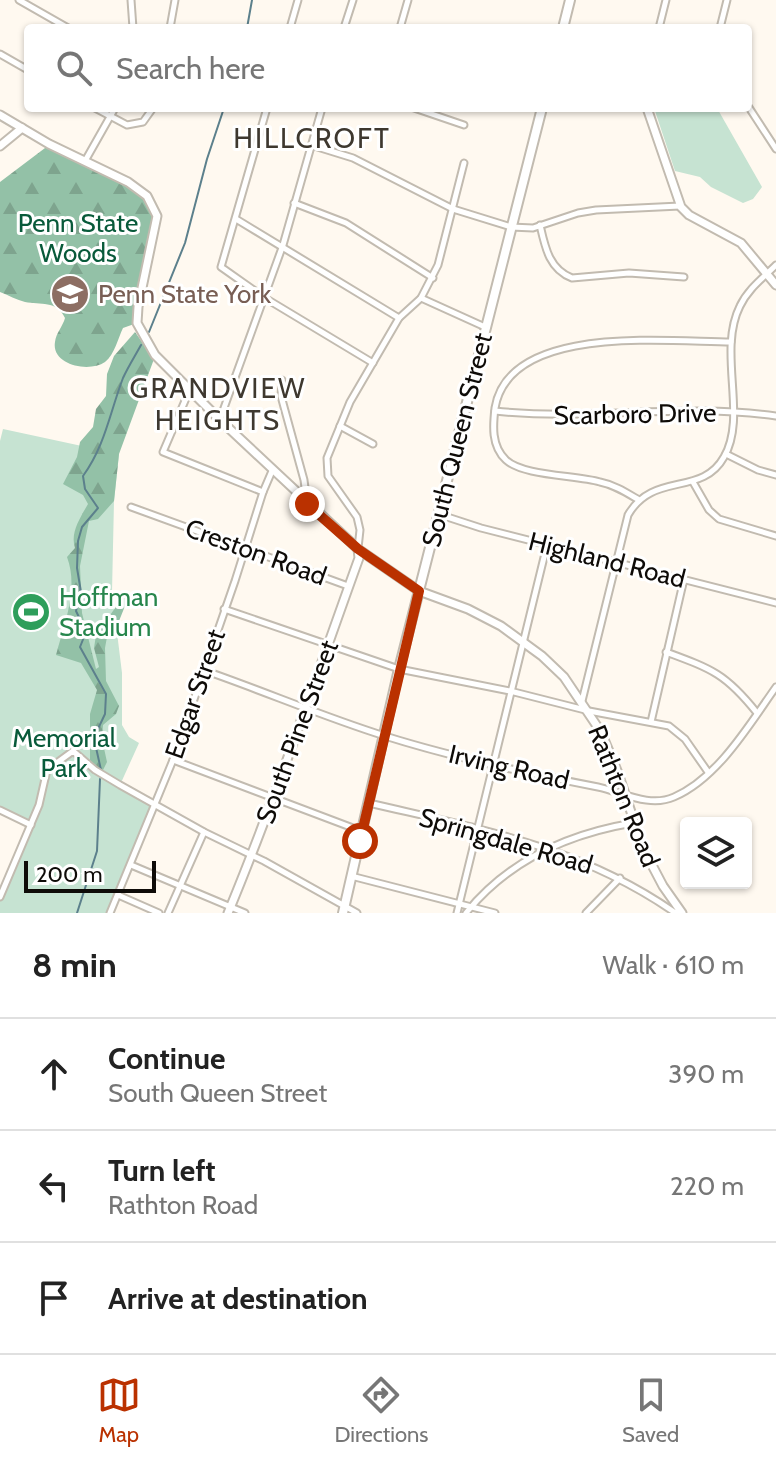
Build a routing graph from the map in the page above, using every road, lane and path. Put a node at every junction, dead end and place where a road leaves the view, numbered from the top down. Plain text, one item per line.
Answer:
1 (19, 0) edge
2 (131, 0) edge
3 (175, 0) edge
4 (298, 0) edge
5 (353, 0) edge
6 (408, 0) edge
7 (570, 0) edge
8 (666, 0) edge
9 (727, 0) edge
10 (61, 24) edge
11 (133, 24) edge
12 (171, 24) edge
13 (291, 24) edge
14 (345, 24) edge
15 (401, 24) edge
16 (564, 24) edge
17 (660, 24) edge
18 (721, 24) edge
19 (0, 54) edge
20 (24, 68) edge
21 (102, 112) edge
22 (113, 112) edge
23 (150, 112) edge
24 (266, 112) edge
25 (321, 112) edge
26 (426, 112) edge
27 (541, 112) edge
28 (648, 112) edge
29 (752, 112) edge
30 (0, 115) edge
31 (111, 117) junction
32 (464, 125) dead end
33 (22, 128) junction
34 (311, 145) junction
35 (0, 146) edge
36 (776, 149) edge
37 (85, 161) junction
38 (464, 163) dead end
39 (294, 203) junction
40 (681, 207) junction
41 (453, 209) junction
42 (236, 219) junction
43 (540, 225) junction
44 (511, 227) junction
45 (283, 245) junction
46 (776, 265) edge
47 (766, 275) junction
48 (684, 277) dead end
49 (433, 278) junction
50 (776, 285) edge
51 (265, 298) junction
52 (421, 298) junction
53 (399, 318) junction
54 (485, 327) junction
55 (731, 342) junction
56 (373, 363) junction
57 (282, 380) dead end
58 (190, 389) junction
59 (495, 411) junction
60 (732, 413) junction
61 (776, 416) edge
62 (220, 420) junction
63 (340, 426) junction
64 (373, 444) dead end
65 (726, 454) junction
66 (272, 471) junction
67 (776, 475) edge
68 (693, 482) junction
69 (263, 492) junction
70 (639, 500) junction
71 (307, 504) junction
72 (131, 507) dead end
73 (438, 514) junction
74 (776, 536) edge
75 (547, 545) junction
76 (358, 549) junction
77 (245, 550) junction
78 (617, 561) junction
79 (685, 579) junction
80 (348, 586) junction
81 (419, 591) junction
82 (776, 603) edge
83 (224, 609) junction
84 (523, 641) junction
85 (328, 646) junction
86 (666, 652) junction
87 (399, 669) junction
88 (203, 670) junction
89 (776, 687) edge
90 (510, 691) junction
91 (582, 701) junction
92 (305, 707) junction
93 (589, 711) junction
94 (757, 713) junction
95 (651, 722) junction
96 (385, 736) junction
97 (173, 760) junction
98 (493, 766) junction
99 (708, 772) junction
100 (625, 795) junction
101 (273, 799) junction
102 (369, 803) junction
103 (156, 805) junction
104 (0, 810) edge
105 (633, 823) junction
106 (31, 825) junction
107 (476, 828) junction
108 (362, 831) junction
109 (204, 832) junction
110 (546, 848) junction
111 (252, 855) junction
112 (131, 865) junction
113 (351, 876) junction
114 (620, 878) junction
115 (180, 886) junction
116 (118, 895) junction
117 (0, 897) edge
118 (461, 903) junction
119 (473, 905) junction
120 (229, 910) edge
121 (343, 910) edge
122 (110, 913) edge
123 (159, 913) edge
124 (168, 913) edge
125 (245, 913) edge
126 (357, 913) edge
127 (457, 913) edge
128 (466, 913) edge
129 (495, 913) edge
130 (586, 913) edge
131 (681, 913) edge

1 - 10 street
2 - 11 street
3 - 12 street
4 - 13 street
5 - 14 street
6 - 15 street
7 - 16 main road
8 - 17 street
9 - 18 street
19 - 20 street
21 - 31 street
22 - 31 street
23 - 31 street
24 - 42 street
25 - 34 street
26 - 32 street
27 - 44 main road, South Queen Street
28 - 40 street
29 - 36 street
30 - 33 street, Rathton Road
31 - 37 street
33 - 35 street
33 - 37 street, Rathton Road
34 - 39 street
34 - 41 street
37 - 58 street, Rathton Road
38 - 41 street
39 - 45 street
39 - 49 street
40 - 43 street
40 - 47 street
41 - 44 street
41 - 49 street
42 - 45 street
42 - 51 street
43 - 44 street
43 - 48 street
44 - 54 main road, South Queen Street
45 - 51 street
45 - 53 street
46 - 47 street
47 - 50 street
47 - 55 street
49 - 52 street
51 - 56 street
51 - 62 street
52 - 53 street
52 - 54 street
53 - 56 street
54 - 73 main road, South Queen Street
55 - 59 street
55 - 60 street
56 - 63 street
57 - 71 street
58 - 62 street, Rathton Road
58 - 69 street
59 - 60 street, Scarboro Drive
59 - 70 street
60 - 61 street, Scarboro Drive
60 - 65 street
62 - 66 street, Rathton Road
63 - 64 street
63 - 76 street
65 - 67 street
65 - 68 street
66 - 69 street, Edgar Street
66 - 71 street, Rathton Road
68 - 70 street
68 - 74 street
69 - 77 street, Edgar Street
70 - 78 street
71 - 76 street, Rathton Road
72 - 77 street, Creston Road
73 - 75 street, Highland Road
73 - 81 main road, South Queen Street
75 - 78 street, Highland Road
75 - 84 street
76 - 80 street, South Pine Street
76 - 81 street, Rathton Road
77 - 80 street, Creston Road
77 - 83 street, Edgar Street
78 - 79 street, Highland Road
78 - 91 street
79 - 82 street, Highland Road
79 - 86 street
80 - 85 street, South Pine Street
81 - 84 street, Rathton Road
81 - 87 main road, South Queen Street
83 - 85 street
83 - 88 street, Edgar Street
84 - 90 street
84 - 91 street, Rathton Road
85 - 87 street
85 - 92 street, South Pine Street
86 - 94 street
86 - 95 street
87 - 90 street
87 - 96 main road, South Queen Street
88 - 92 street, Irving Road
88 - 97 street, Edgar Street
89 - 94 street, Irving Road
90 - 93 street
90 - 98 street
91 - 93 street, Rathton Road
92 - 96 street, Irving Road
92 - 101 street, South Pine Street
93 - 95 street
93 - 100 street, Rathton Road
94 - 99 street, Irving Road
95 - 99 street
96 - 98 street, Irving Road
96 - 102 main road, South Queen Street
97 - 101 street
97 - 103 street, Edgar Street
98 - 100 street, Irving Road
98 - 107 street
99 - 100 street, Irving Road
100 - 105 street, Rathton Road
101 - 108 street
101 - 111 street, South Pine Street
102 - 107 street, Springdale Road
102 - 108 main road, South Queen Street
103 - 106 street
103 - 109 street
103 - 112 street, Edgar Street
104 - 106 street
105 - 110 street
105 - 131 street, Rathton Road
106 - 117 street
107 - 110 street, Springdale Road
107 - 118 street
108 - 113 main road, South Queen Street
109 - 111 street
109 - 115 street
110 - 114 street, Springdale Road
110 - 119 street
111 - 120 street, South Pine Street
111 - 121 street
112 - 115 street
112 - 116 street, Edgar Street
113 - 118 street
113 - 121 main road, South Queen Street
114 - 130 street
114 - 131 street, Springdale Road
115 - 120 street
115 - 124 street
116 - 122 street, Edgar Street
116 - 123 street
118 - 119 street
118 - 127 street
119 - 128 street
119 - 129 street
120 - 125 street
121 - 126 street

